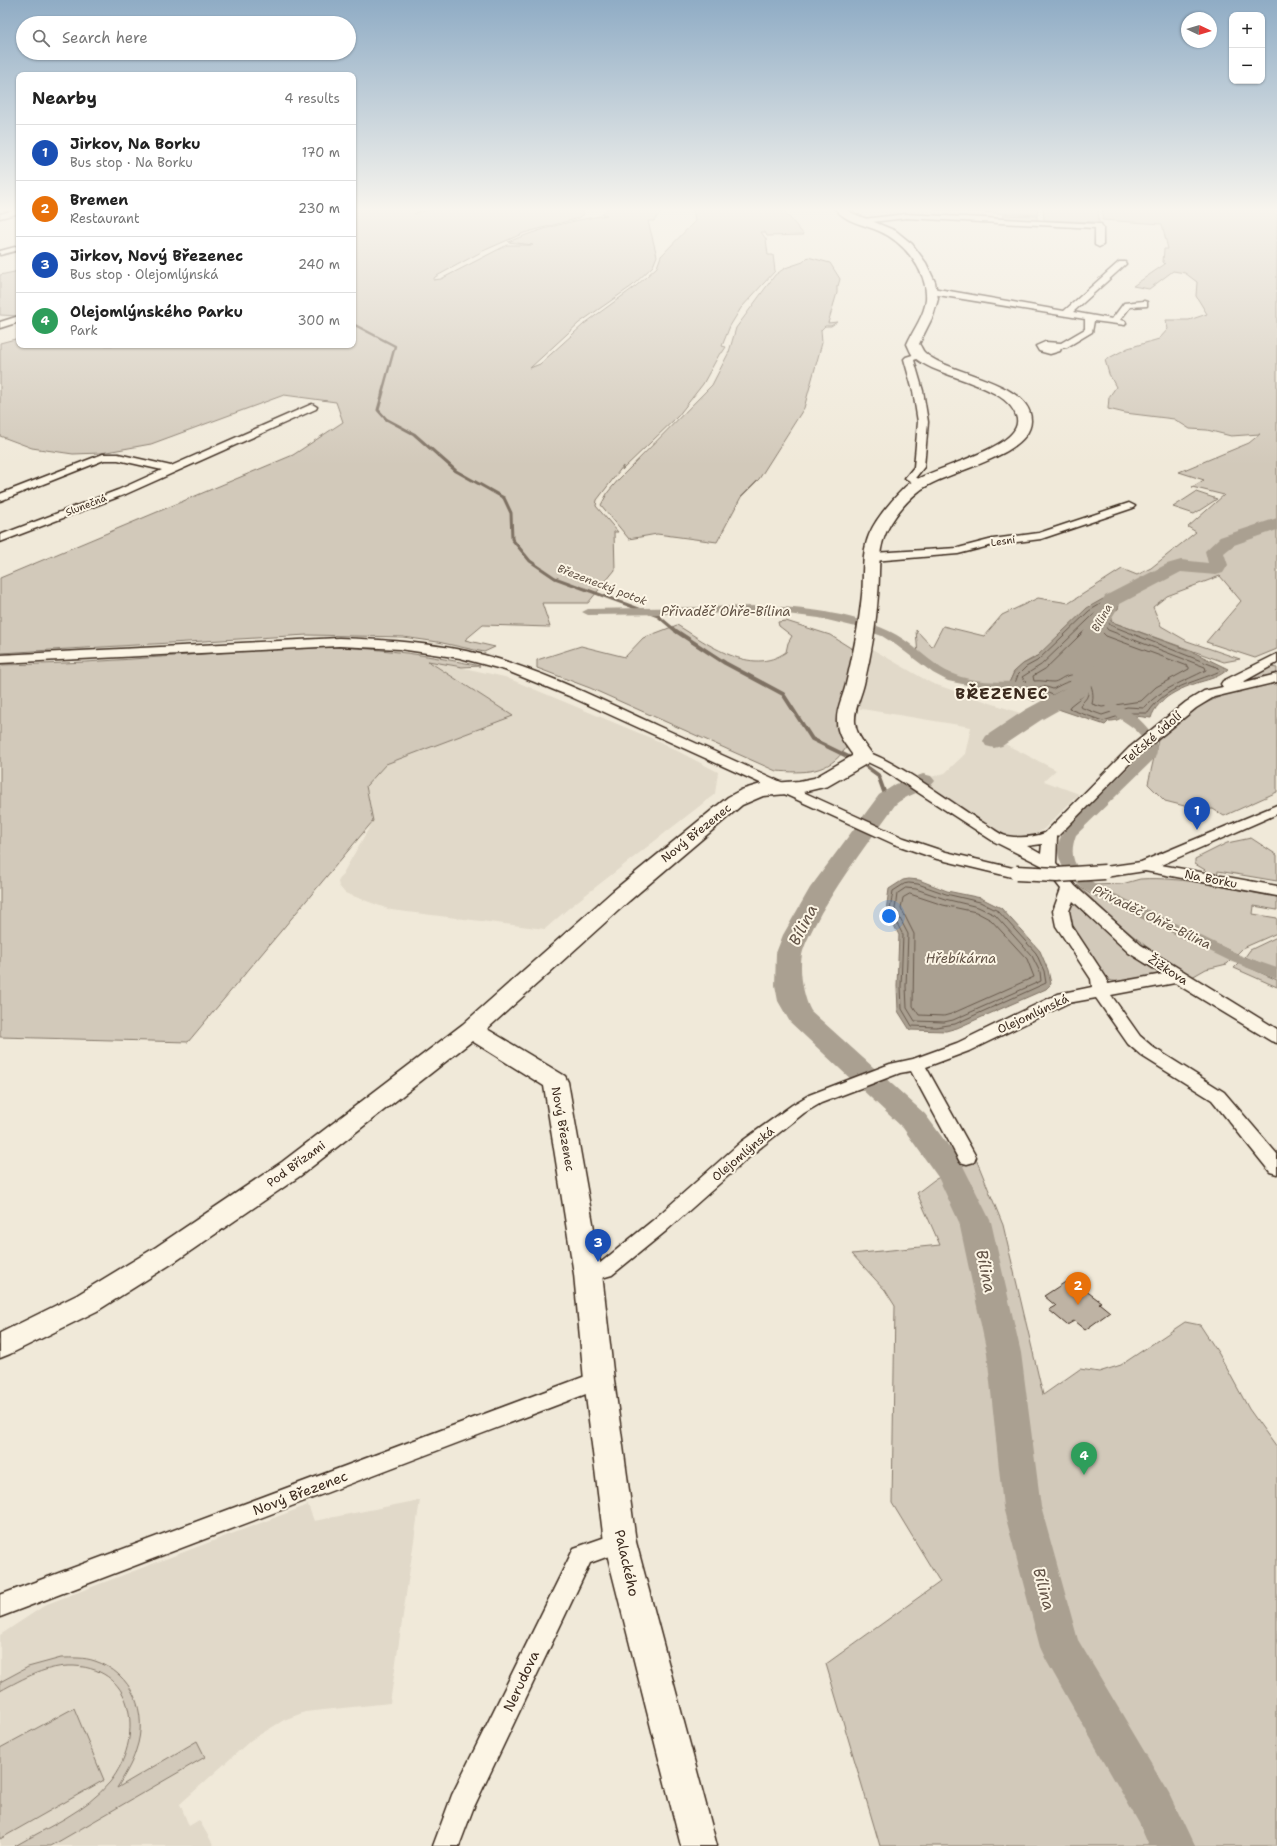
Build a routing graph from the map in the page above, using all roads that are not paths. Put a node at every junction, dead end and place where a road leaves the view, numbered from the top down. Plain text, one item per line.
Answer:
1 (932, 293) edge
2 (945, 293) edge
3 (1089, 293) edge
4 (1144, 304) dead end
5 (1067, 313) junction
6 (1090, 317) junction
7 (16, 320) edge
8 (0, 325) edge
9 (1056, 347) dead end
10 (920, 356) junction
11 (312, 407) dead end
12 (171, 469) junction
13 (918, 483) junction
14 (0, 498) edge
15 (1129, 506) dead end
16 (0, 539) edge
17 (873, 556) junction
18 (0, 659) edge
19 (1276, 660) edge
20 (1277, 678) edge
21 (1209, 694) junction
22 (859, 758) junction
23 (782, 787) junction
24 (1277, 808) edge
25 (1050, 836) junction
26 (998, 838) junction
27 (1048, 863) junction
28 (1145, 866) junction
29 (1069, 888) junction
30 (1277, 891) edge
31 (565, 945) joint
32 (1178, 977) junction
33 (1100, 992) junction
34 (471, 1030) junction
35 (1277, 1037) edge
36 (916, 1064) junction
37 (967, 1156) dead end
38 (1277, 1167) edge
39 (588, 1274) junction
40 (0, 1346) edge
41 (599, 1380) junction
42 (620, 1542) junction
43 (0, 1606) edge
44 (446, 1846) edge
45 (699, 1846) edge

1 - 10 street
2 - 5 street
3 - 5 street
4 - 6 street
5 - 6 street
6 - 9 street
7 - 8 street
10 - 13 street
10 - 13 street
11 - 12 street, Slunečná
12 - 14 street
12 - 16 street, Slunečná
13 - 17 street
15 - 17 street, Lesní
17 - 22 street
18 - 23 street
19 - 21 street
20 - 21 street, Telčské údolí
21 - 25 street, Telčské údolí
22 - 23 street, Nový Březenec
22 - 26 street
23 - 28 street, bridge
23 - 31 street, Nový Březenec
24 - 28 street
25 - 26 street
25 - 27 street
26 - 27 street
27 - 29 street, Žižkova
28 - 30 street, Na Borku
29 - 32 street, Žižkova
29 - 33 street
31 - 34 street, Pod Břízami
32 - 33 street, Olejomlýnská
32 - 35 street, Žižkova
33 - 36 street, Olejomlýnská
33 - 38 street
34 - 39 street, Nový Březenec
34 - 40 street, Pod Břízami
36 - 37 street
36 - 39 street, Olejomlýnská
39 - 41 street, Palackého
41 - 42 street, Palackého
41 - 43 street, Nový Březenec
42 - 44 street, Nerudova
42 - 45 street, Palackého

